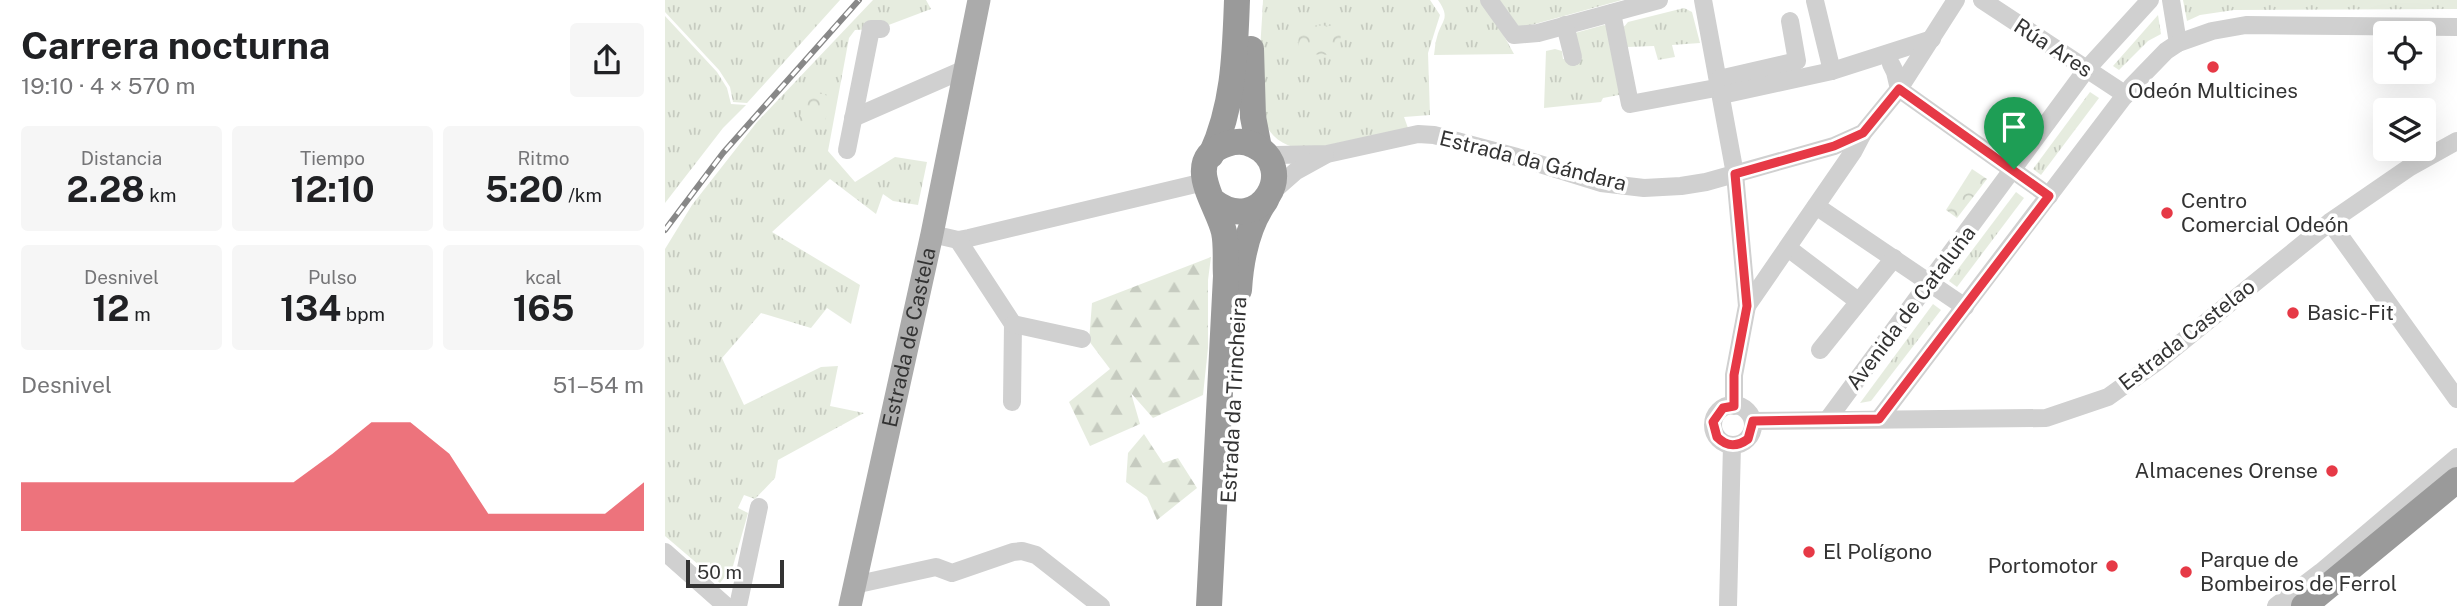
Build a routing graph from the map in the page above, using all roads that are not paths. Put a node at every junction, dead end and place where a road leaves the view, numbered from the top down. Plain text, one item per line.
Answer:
1 (979, 0) edge
2 (1237, 0) edge
3 (1253, 0) edge
4 (1489, 0) edge
5 (1659, 0) edge
6 (1703, 0) edge
7 (1956, 0) edge
8 (1982, 0) edge
9 (2150, 0) edge
10 (2171, 0) edge
11 (1815, 1) edge
12 (1612, 13) junction
13 (1790, 21) dead end
14 (1565, 26) junction
15 (2457, 27) edge
16 (881, 29) dead end
17 (1932, 39) junction
18 (2178, 43) junction
19 (1573, 57) dead end
20 (1888, 57) junction
21 (1914, 66) junction
22 (965, 69) junction
23 (2086, 70) junction
24 (1832, 71) junction
25 (1721, 87) junction
26 (1899, 89) junction
27 (2126, 95) junction
28 (853, 117) junction
29 (1863, 133) junction
30 (2457, 141) edge
31 (1834, 146) junction
32 (847, 150) dead end
33 (1261, 150) junction
34 (1853, 152) junction
35 (1327, 154) junction
36 (1211, 155) junction
37 (2014, 169) junction
38 (1735, 174) junction
39 (1208, 192) junction
40 (2049, 196) junction
41 (1267, 198) junction
42 (1817, 206) junction
43 (2330, 222) junction
44 (932, 234) junction
45 (958, 240) junction
46 (1788, 248) junction
47 (1894, 258) junction
48 (1742, 268) junction
49 (1769, 275) junction
50 (1931, 282) junction
51 (1858, 301) junction
52 (1747, 306) junction
53 (1965, 307) junction
54 (1013, 324) junction
55 (1082, 339) dead end
56 (1819, 350) dead end
57 (2457, 399) edge
58 (1012, 402) dead end
59 (1734, 406) junction
60 (1828, 419) junction
61 (1879, 419) junction
62 (1753, 421) junction
63 (1732, 445) junction
64 (2457, 457) edge
65 (2457, 480) edge
66 (2457, 500) edge
67 (758, 507) dead end
68 (665, 552) edge
69 (852, 595) edge
70 (726, 606) edge
71 (738, 606) edge
72 (1101, 606) edge
73 (1209, 606) edge
74 (1225, 606) edge
75 (1728, 606) edge
76 (2276, 606) edge
77 (2304, 606) edge
78 (2329, 606) edge

1 - 22 main road, Estrada de Castela
2 - 36 highway
3 - 33 highway
4 - 14 street
5 - 12 street
6 - 25 street
7 - 17 street, Estrada da Gándara
8 - 23 street, Rúa Ares
9 - 23 street, Avenida de Cataluña
10 - 18 street
11 - 24 street
12 - 14 street
12 - 25 street
13 - 25 street
14 - 19 street
15 - 18 street, Avenida de Cataluña
16 - 28 street
17 - 20 street
17 - 21 street, Estrada da Gándara
18 - 27 street, Avenida de Cataluña
20 - 21 street
20 - 24 street
20 - 26 street
21 - 26 street, Estrada da Gándara
22 - 28 street
22 - 44 main road, Estrada de Castela
23 - 27 street, Rúa Ares
23 - 37 street, Avenida de Cataluña
24 - 25 street
25 - 38 street
26 - 29 street, Estrada da Gándara
26 - 37 street
27 - 40 street, Avenida de Cataluña
28 - 32 street
29 - 31 street, Estrada da Gándara
29 - 34 street
30 - 43 street, Estrada Castelao
31 - 34 street
31 - 38 street, Estrada da Gándara
33 - 35 street
33 - 36 highway
33 - 41 highway
34 - 42 street
35 - 38 street, Estrada da Gándara
35 - 41 street
36 - 39 highway
37 - 40 street
37 - 50 street, Avenida de Cataluña
38 - 48 street
39 - 41 highway
39 - 45 street
39 - 73 highway, Estrada da Trincheira
40 - 53 street, Avenida de Cataluña
41 - 74 highway, Estrada da Trincheira
42 - 46 street
42 - 47 street
43 - 57 street
43 - 61 street, Estrada Castelao
44 - 45 street
44 - 69 main road, Estrada de Castela
45 - 54 street
46 - 49 street
46 - 51 street
47 - 50 street
47 - 51 street
48 - 49 street
48 - 52 street
49 - 52 street
50 - 53 street
50 - 60 street, Avenida de Cataluña
51 - 56 street
52 - 59 street
53 - 61 street, Avenida de Cataluña
54 - 55 street
54 - 58 street
59 - 62 street
59 - 63 street
60 - 61 street, Estrada Castelao
60 - 62 street, Estrada Castelao
62 - 63 street
63 - 75 street
64 - 76 street
65 - 77 highway
66 - 78 highway
67 - 71 street
68 - 70 street
69 - 72 street

